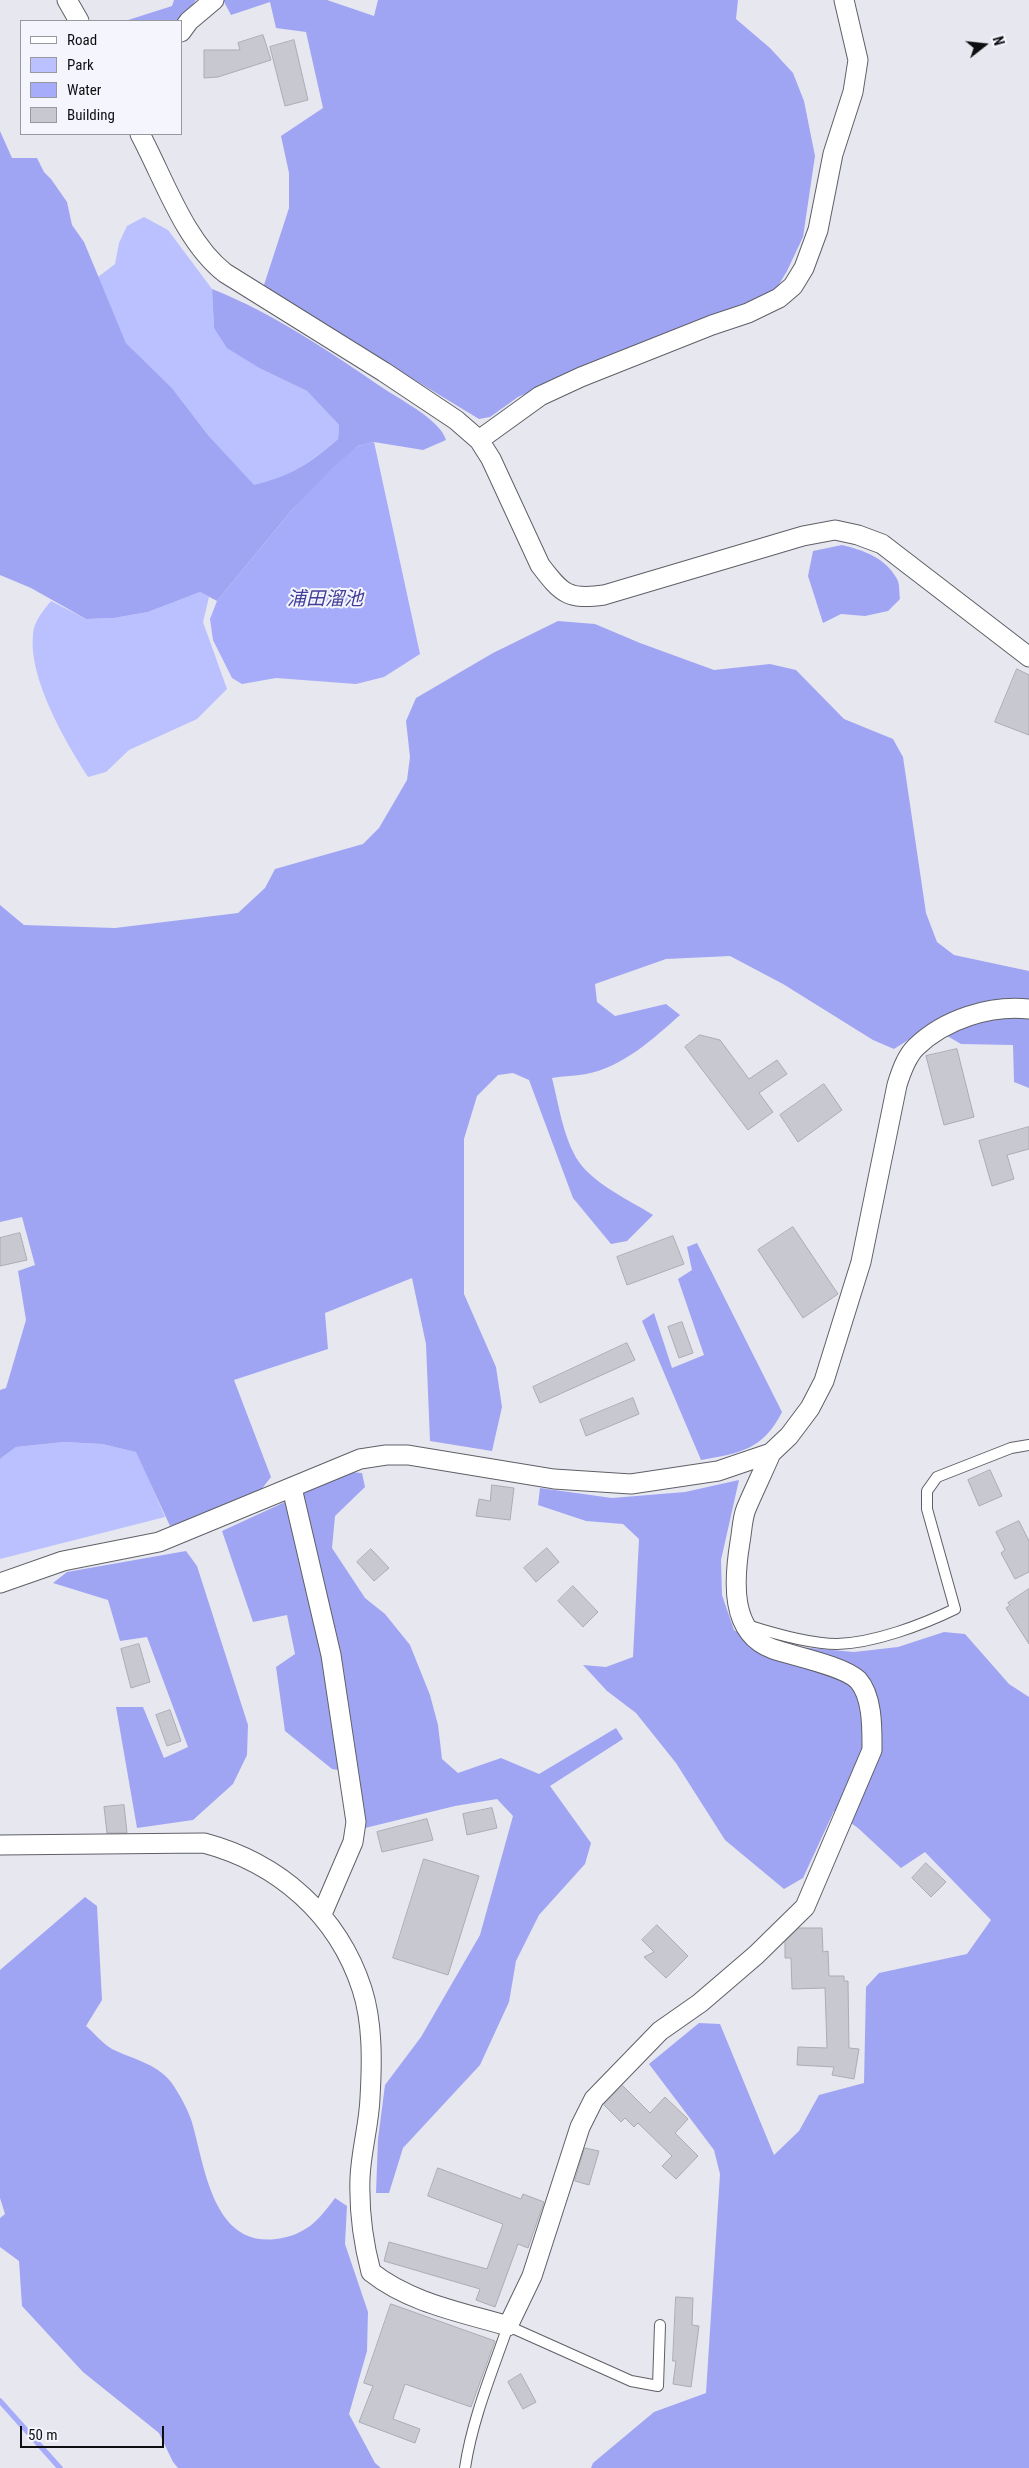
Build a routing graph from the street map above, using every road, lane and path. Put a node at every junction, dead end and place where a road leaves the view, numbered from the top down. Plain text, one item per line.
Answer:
1 (67, 0) edge
2 (214, 0) edge
3 (844, 0) edge
4 (79, 20) edge
5 (182, 30) edge
6 (140, 135) edge
7 (479, 440) junction
8 (1029, 657) edge
9 (1029, 1009) edge
10 (1029, 1445) edge
11 (771, 1453) junction
12 (292, 1488) junction
13 (0, 1583) edge
14 (744, 1624) junction
15 (0, 1845) edge
16 (322, 1914) junction
17 (660, 2325) dead end
18 (508, 2326) junction
19 (465, 2468) edge

1 - 4 street
2 - 5 street
3 - 7 street
6 - 7 street
7 - 8 street
9 - 11 street
10 - 14 lane
11 - 12 street
11 - 14 street
12 - 13 street
12 - 16 street
14 - 18 street
15 - 16 street
16 - 18 street
17 - 18 lane
18 - 19 lane

